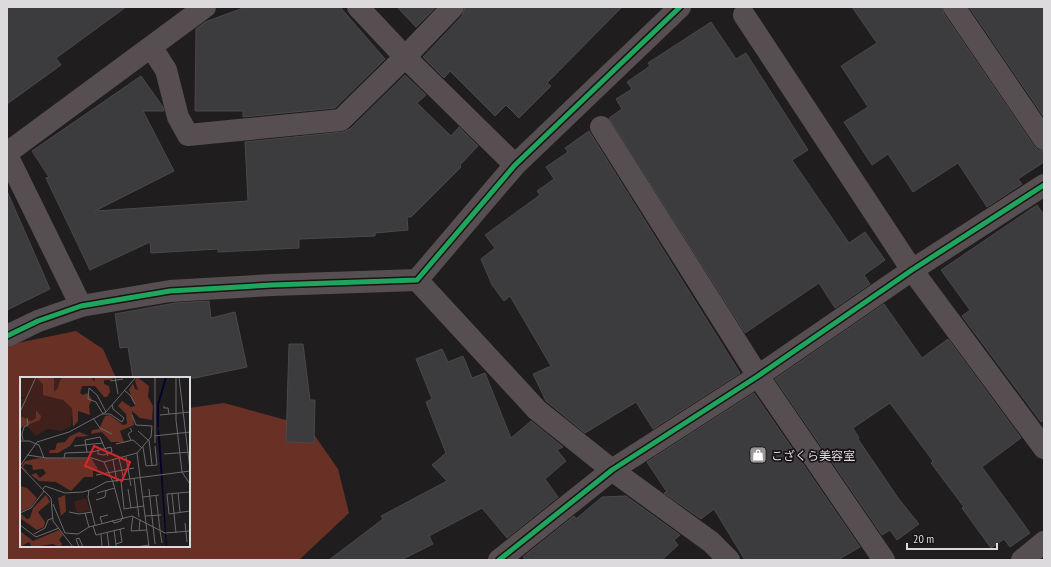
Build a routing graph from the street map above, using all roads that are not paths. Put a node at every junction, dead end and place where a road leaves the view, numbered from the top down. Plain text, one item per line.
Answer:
1 (205, 7) edge
2 (358, 7) edge
3 (453, 7) edge
4 (680, 7) edge
5 (954, 7) edge
6 (744, 15) dead end
7 (152, 48) junction
8 (405, 57) junction
9 (601, 127) dead end
10 (1044, 139) edge
11 (7, 154) edge
12 (515, 165) junction
13 (1044, 185) edge
14 (912, 270) junction
15 (417, 280) junction
16 (81, 306) junction
17 (7, 336) edge
18 (758, 376) junction
19 (1044, 448) edge
20 (612, 470) junction
21 (1044, 542) edge
22 (499, 560) edge
23 (729, 560) edge
24 (884, 560) edge
25 (1023, 560) edge

1 - 7 street
2 - 8 street
3 - 8 street
4 - 12 street
5 - 10 street
6 - 14 street
7 - 8 street
7 - 11 street
8 - 12 street
9 - 18 street
11 - 16 street
12 - 15 street
13 - 14 street
14 - 18 street
14 - 19 street
15 - 16 street
15 - 20 street
16 - 17 street
18 - 20 street
18 - 24 street
20 - 22 street
20 - 23 street
21 - 25 street

